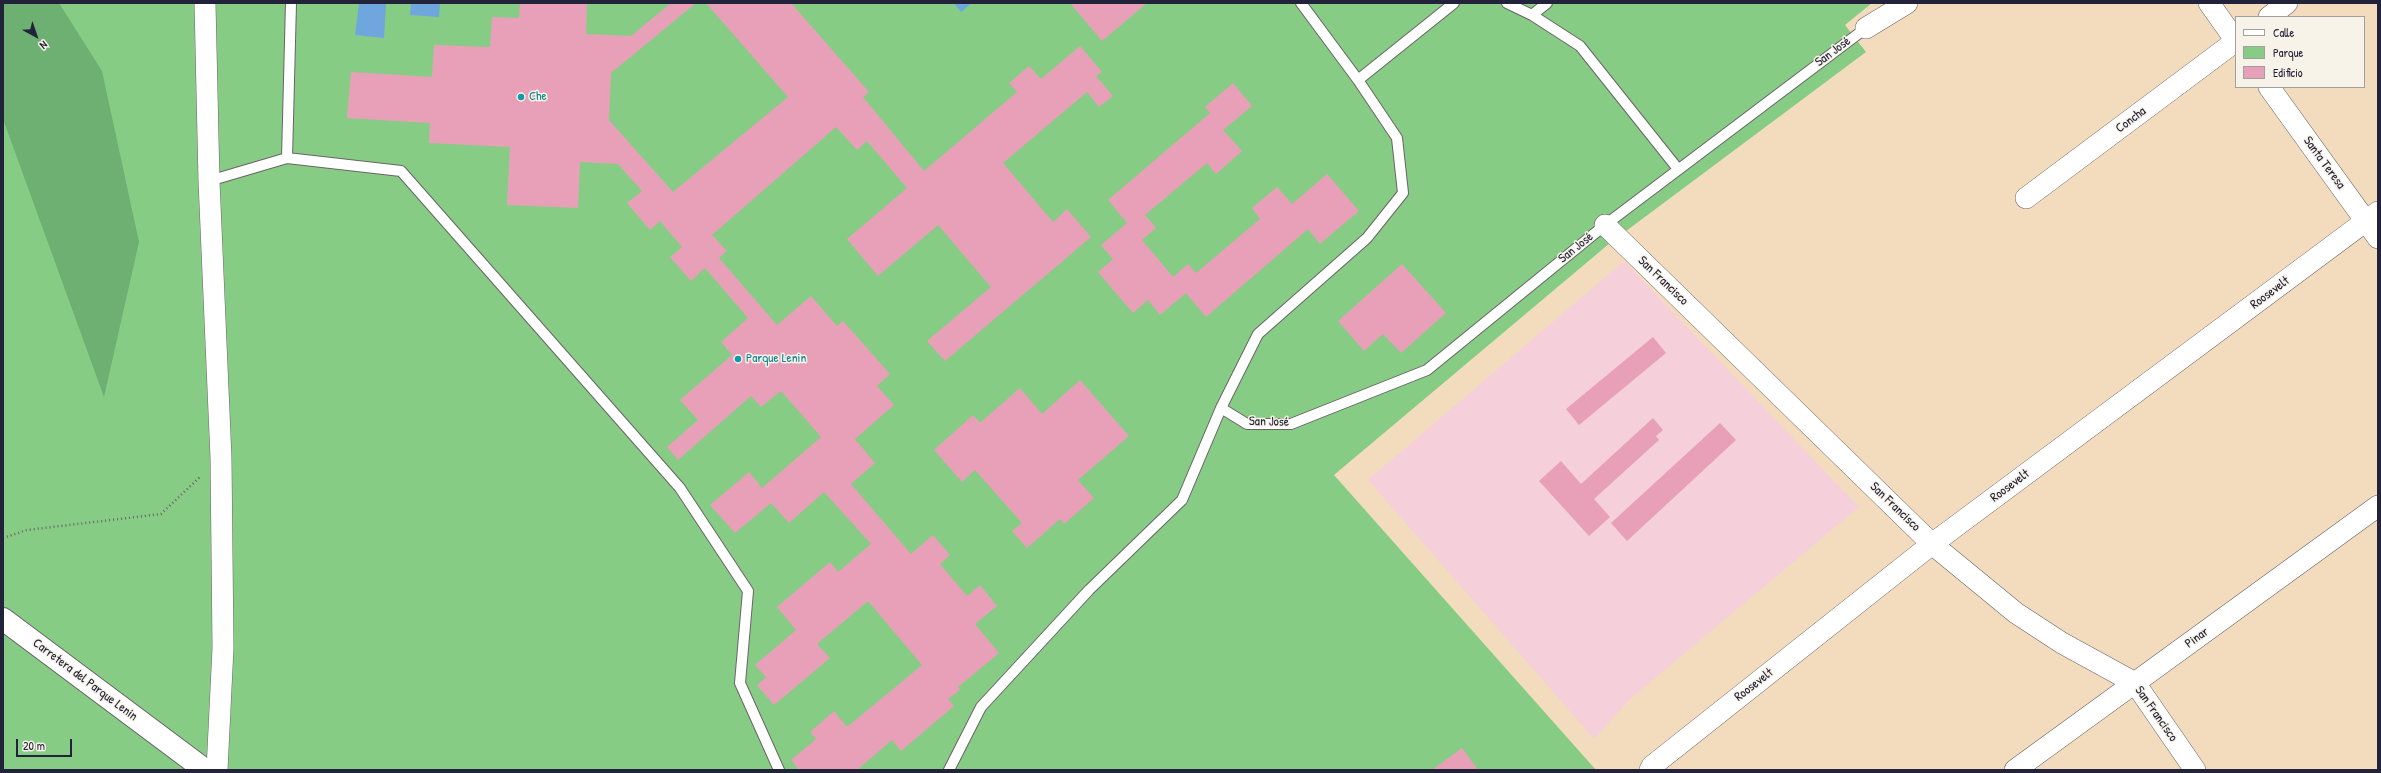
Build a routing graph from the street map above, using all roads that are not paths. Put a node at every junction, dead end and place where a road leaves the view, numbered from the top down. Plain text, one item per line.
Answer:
1 (205, 3) edge
2 (291, 3) edge
3 (1301, 3) edge
4 (1454, 3) edge
5 (1506, 3) edge
6 (1547, 3) edge
7 (1907, 3) edge
8 (2209, 3) edge
9 (2287, 3) edge
10 (1532, 15) junction
11 (2270, 16) edge
12 (1866, 28) joint
13 (2235, 40) edge
14 (2235, 42) edge
15 (1358, 80) junction
16 (2270, 88) edge
17 (286, 158) junction
18 (1678, 169) junction
19 (209, 181) junction
20 (2026, 198) dead end
21 (2372, 217) edge
22 (1605, 225) junction
23 (2378, 238) edge
24 (1221, 408) junction
25 (2378, 506) edge
26 (1932, 544) junction
27 (3, 619) edge
28 (2135, 683) junction
29 (205, 770) edge
30 (217, 770) edge
31 (779, 770) edge
32 (949, 770) edge
33 (1650, 770) edge
34 (2015, 770) edge
35 (2195, 770) edge

1 - 19 street
2 - 17 lane
3 - 15 lane
4 - 15 lane
5 - 10 lane
6 - 10 lane
7 - 12 street, San José
8 - 13 street
9 - 11 street
10 - 18 lane
12 - 18 lane, San José
14 - 20 street, Concha
15 - 24 lane
16 - 21 street, Santa Teresa
17 - 19 lane
17 - 31 lane
18 - 22 lane, San José
19 - 30 street
21 - 23 street, Santa Teresa
21 - 26 street, Roosevelt
22 - 24 lane, San José
22 - 26 street, San Francisco
24 - 32 lane
25 - 28 street, Pinar
26 - 28 street, San Francisco
26 - 33 street, Roosevelt
27 - 29 street, Carretera del Parque Lenin
28 - 34 street, Pinar
28 - 35 street, San Francisco

